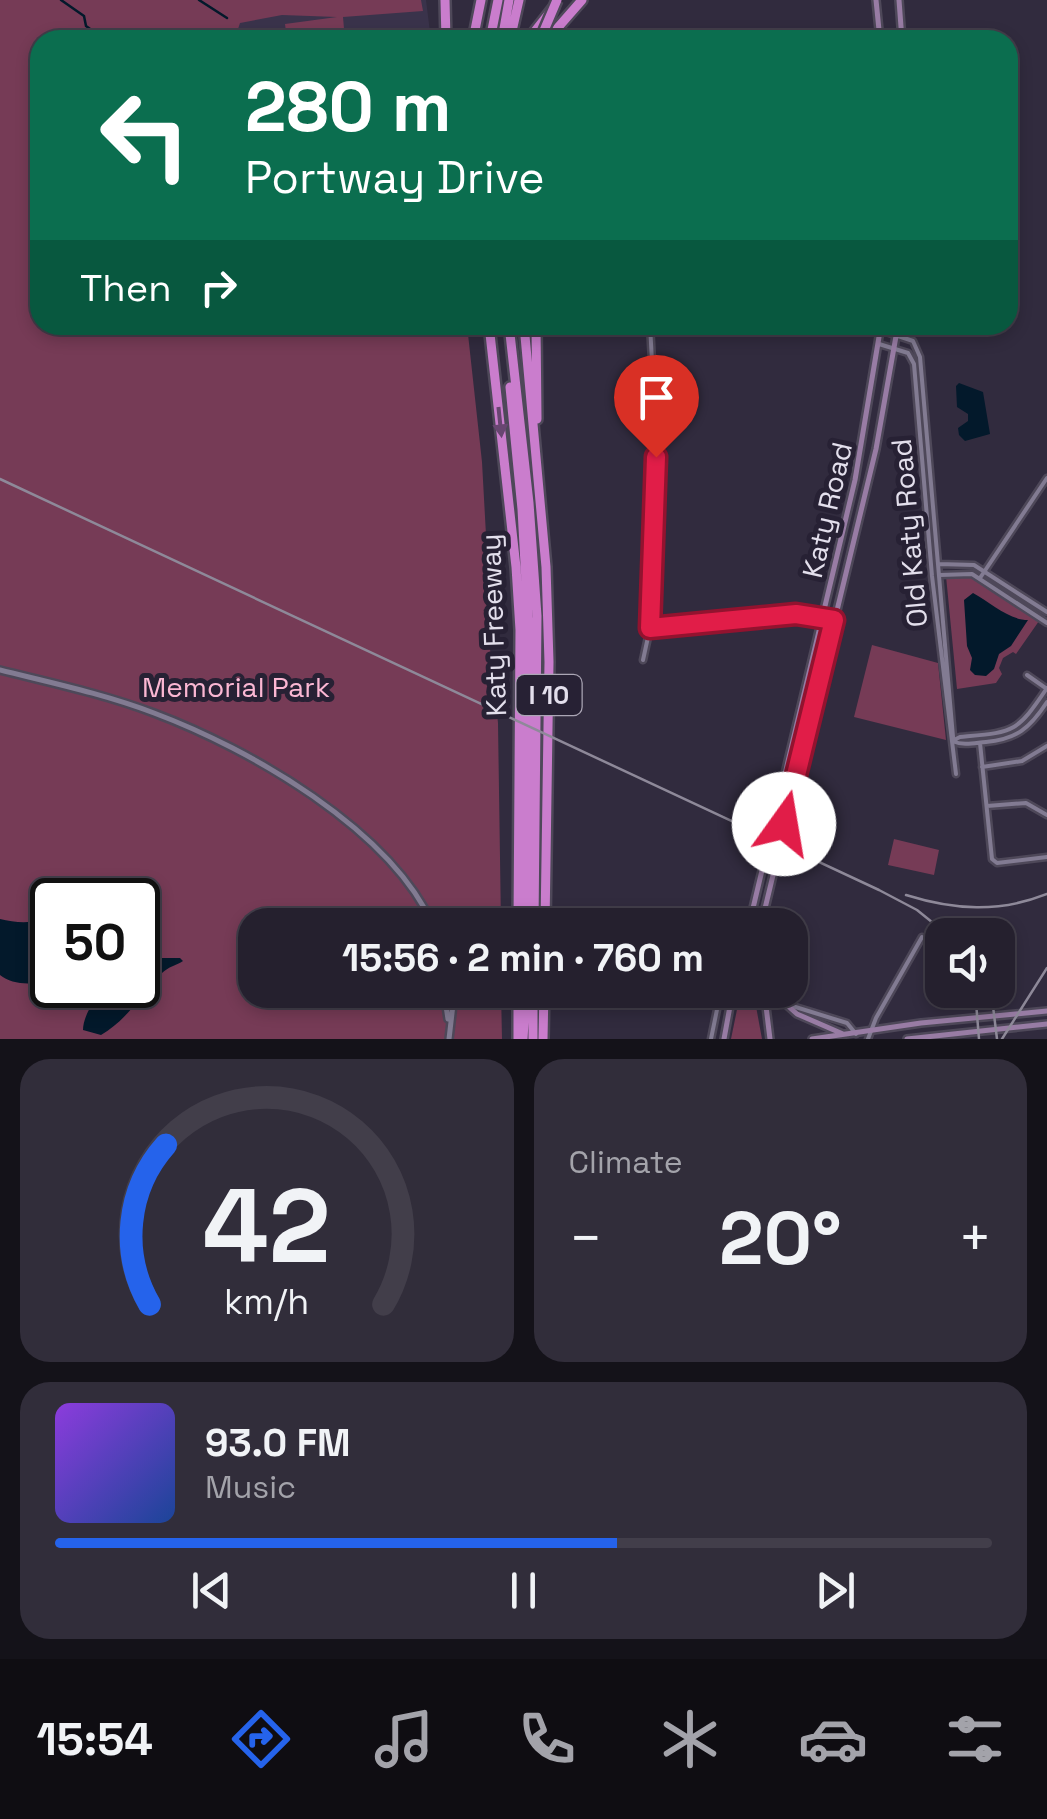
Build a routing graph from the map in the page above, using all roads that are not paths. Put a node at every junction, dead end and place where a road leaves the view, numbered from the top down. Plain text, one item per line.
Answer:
1 (446, 0) edge
2 (482, 0) edge
3 (503, 0) edge
4 (518, 0) edge
5 (559, 0) edge
6 (582, 0) edge
7 (876, 0) edge
8 (899, 0) edge
9 (446, 30) edge
10 (475, 30) edge
11 (495, 30) edge
12 (502, 30) edge
13 (512, 30) edge
14 (536, 30) edge
15 (547, 30) edge
16 (553, 30) edge
17 (879, 30) edge
18 (901, 30) edge
19 (489, 335) edge
20 (507, 335) edge
21 (525, 335) edge
22 (536, 335) edge
23 (651, 335) edge
24 (880, 335) edge
25 (882, 335) edge
26 (882, 335) edge
27 (897, 335) edge
28 (896, 341) junction
29 (535, 436) junction
30 (925, 466) junction
31 (1047, 478) edge
32 (937, 564) junction
33 (932, 570) junction
34 (985, 570) junction
35 (938, 575) junction
36 (980, 578) junction
37 (1035, 604) junction
38 (1030, 612) junction
39 (1047, 612) edge
40 (824, 617) junction
41 (834, 620) junction
42 (1047, 623) edge
43 (650, 628) junction
44 (818, 639) junction
45 (828, 641) junction
46 (944, 657) junction
47 (643, 660) dead end
48 (0, 670) edge
49 (1027, 675) dead end
50 (1047, 688) edge
51 (1047, 702) edge
52 (800, 714) junction
53 (811, 714) junction
54 (985, 734) junction
55 (952, 741) junction
56 (983, 743) junction
57 (1047, 746) edge
58 (982, 767) junction
59 (956, 774) dead end
60 (987, 806) junction
61 (1047, 816) edge
62 (1047, 857) edge
63 (423, 908) edge
64 (518, 908) edge
65 (530, 908) edge
66 (545, 908) edge
67 (754, 908) edge
68 (765, 908) edge
69 (922, 937) dead end
70 (446, 1008) edge
71 (452, 1008) edge
72 (519, 1008) edge
73 (524, 1008) edge
74 (534, 1008) edge
75 (543, 1008) edge
76 (718, 1008) edge
77 (730, 1008) edge
78 (766, 1008) edge
79 (791, 1008) edge
80 (795, 1008) edge
81 (1047, 1011) edge
82 (1047, 1024) edge
83 (449, 1027) junction
84 (712, 1032) junction
85 (856, 1034) junction
86 (846, 1035) junction
87 (868, 1036) edge
88 (724, 1037) edge
89 (770, 1037) edge
90 (448, 1039) edge
91 (520, 1039) edge
92 (533, 1039) edge
93 (542, 1039) edge
94 (710, 1039) edge
95 (812, 1039) edge
96 (907, 1039) edge

1 - 9 highway
2 - 10 highway
3 - 11 highway
3 - 12 highway
4 - 13 highway
5 - 14 highway
5 - 15 highway, bridge
6 - 16 highway
7 - 17 main road
8 - 18 main road
19 -> 64 highway, Katy Freeway / I 10
20 - 65 highway
21 - 29 highway, Katy Freeway / I 10
22 - 29 highway
23 - 43 street
24 - 40 main road, Katy Road
25 - 28 street
26 - 28 street
27 - 28 main road
28 - 30 street, Old Katy Road
28 - 30 street, Old Katy Road
28 - 41 main road, Katy Road
29 - 66 highway, Katy Freeway / I 10
30 - 32 street, Old Katy Road
30 - 33 street, Old Katy Road
31 - 34 street
32 - 33 street
32 - 34 street
32 - 35 street, Old Katy Road
33 - 35 street
33 - 46 street, Old Katy Road
34 - 36 street
34 - 37 street
35 - 36 street
35 - 46 street, Old Katy Road
36 - 38 street
37 - 38 street
37 - 39 street
38 - 42 street
40 - 41 street
40 - 43 street
40 - 44 main road, Katy Road
41 - 45 main road, Katy Road
43 - 47 street
44 - 45 main road
44 - 52 main road, Katy Road
45 - 53 main road, Katy Road
46 - 55 street, Old Katy Road
48 - 63 street
49 - 50 street
50 - 54 street
51 - 56 street
52 - 53 main road
52 - 67 main road, Katy Road
53 - 68 main road, Katy Road
54 - 55 street
54 - 56 street
55 - 56 street
55 - 59 street, Old Katy Road
56 - 58 street
57 - 58 street
58 - 60 street
60 - 61 street
60 - 62 street
69 - 87 street
70 - 83 street
71 - 83 street
72 - 91 highway
73 - 91 highway
74 - 92 highway
75 - 93 highway
76 - 84 street
77 - 88 main road
78 - 89 main road
79 - 86 main road
80 - 85 street
81 - 87 main road
82 - 96 main road
83 - 90 street
84 - 88 street
84 - 94 street
85 - 86 main road
85 - 87 main road
86 - 95 main road

